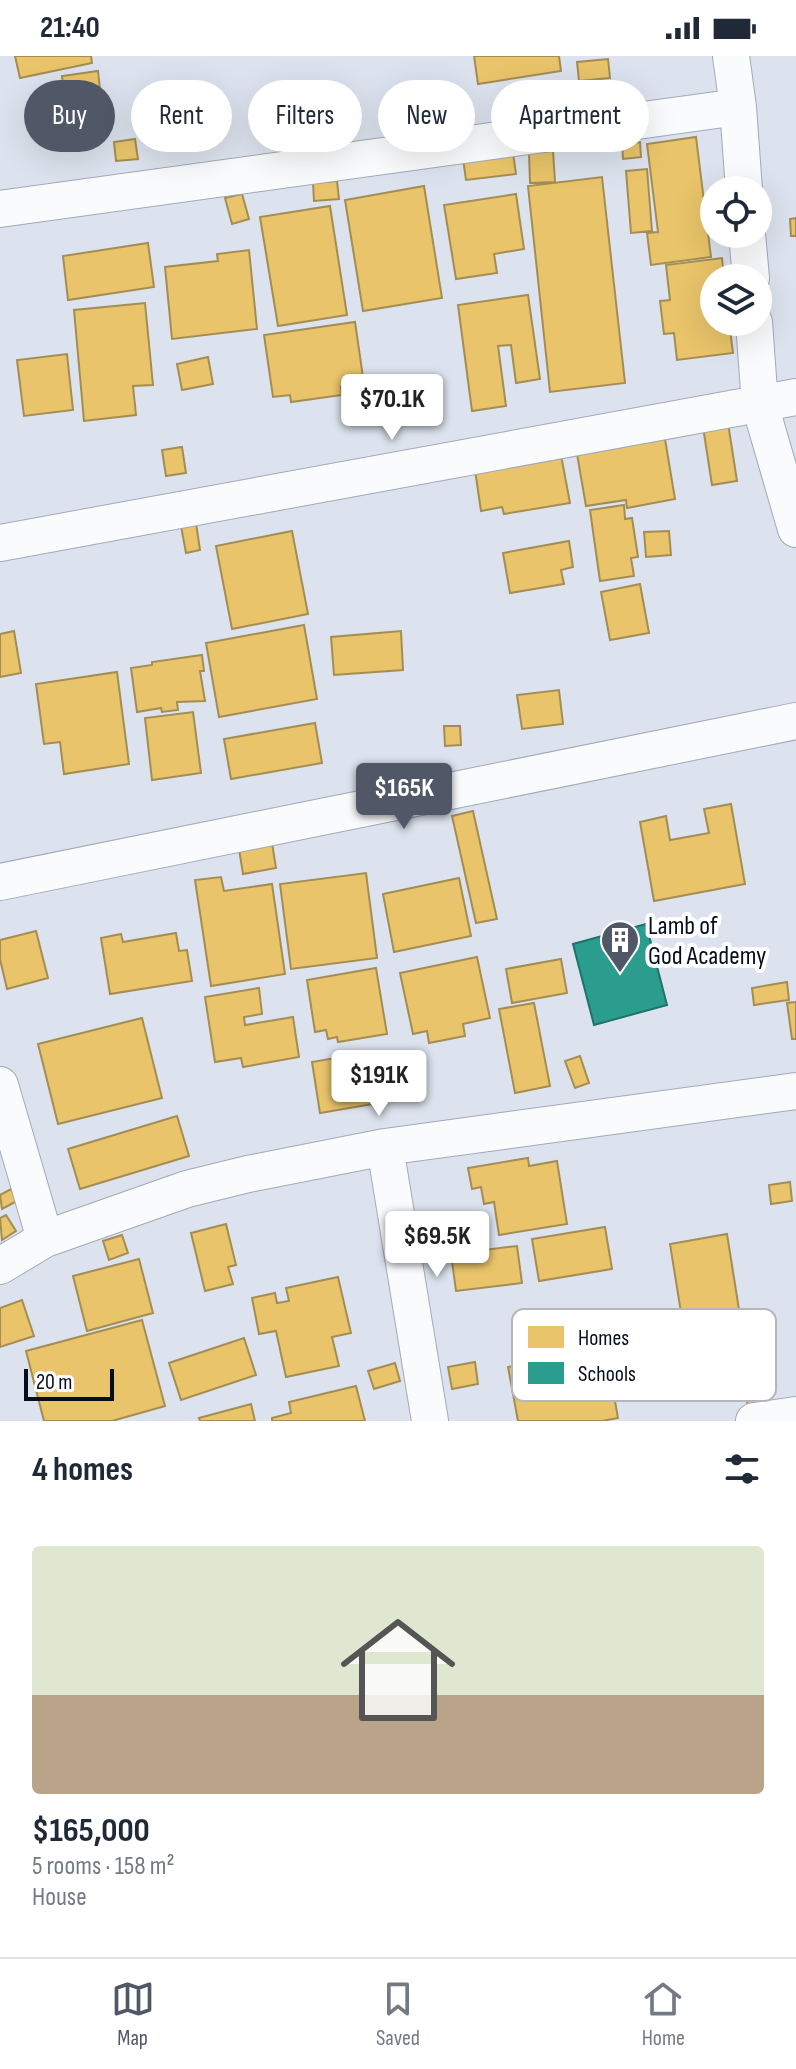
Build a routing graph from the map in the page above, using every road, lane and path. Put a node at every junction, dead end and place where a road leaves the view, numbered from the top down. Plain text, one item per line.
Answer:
1 (731, 56) edge
2 (738, 107) junction
3 (743, 176) edge
4 (0, 209) edge
5 (755, 336) edge
6 (796, 397) edge
7 (760, 405) junction
8 (796, 529) edge
9 (0, 543) edge
10 (796, 721) edge
11 (0, 882) edge
12 (0, 1085) edge
13 (796, 1091) edge
14 (385, 1147) junction
15 (45, 1239) junction
16 (0, 1266) edge
17 (796, 1415) edge
18 (430, 1421) edge
19 (754, 1421) edge

1 - 2 street
2 - 3 street
2 - 4 street
5 - 7 street
6 - 7 street
7 - 8 street
7 - 9 street
10 - 11 street
12 - 15 street
13 - 14 street
14 - 15 street
14 - 18 street
15 - 16 street
17 - 19 street

